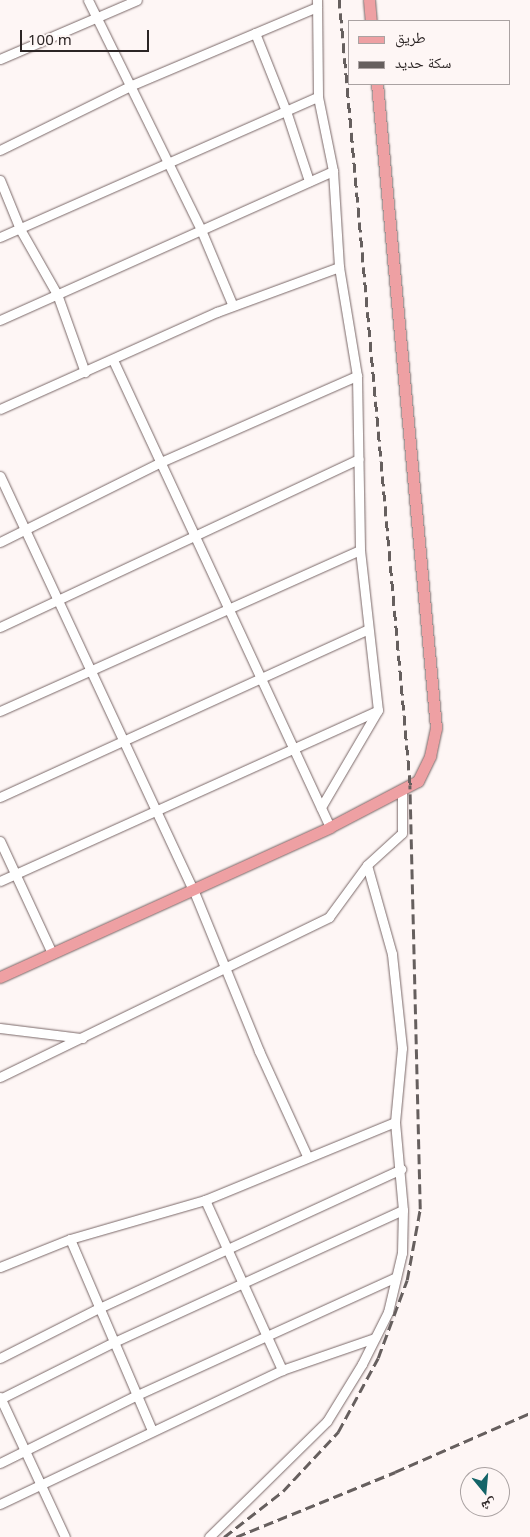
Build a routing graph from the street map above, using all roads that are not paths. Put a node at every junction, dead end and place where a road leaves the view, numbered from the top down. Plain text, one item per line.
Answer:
1 (88, 0) edge
2 (137, 0) edge
3 (369, 0) edge
4 (317, 3) edge
5 (94, 16) junction
6 (371, 20) edge
7 (255, 33) junction
8 (0, 59) edge
9 (132, 85) junction
10 (377, 85) edge
11 (318, 97) junction
12 (286, 111) junction
13 (0, 150) edge
14 (168, 163) junction
15 (333, 171) junction
16 (0, 180) edge
17 (309, 182) junction
18 (20, 229) junction
19 (201, 230) junction
20 (0, 238) edge
21 (339, 267) junction
22 (57, 294) junction
23 (233, 306) junction
24 (0, 320) edge
25 (114, 360) junction
26 (85, 372) junction
27 (357, 376) junction
28 (0, 410) edge
29 (359, 460) junction
30 (163, 461) junction
31 (0, 476) edge
32 (25, 530) junction
33 (197, 535) junction
34 (0, 542) edge
35 (360, 550) junction
36 (58, 601) junction
37 (229, 606) junction
38 (0, 628) edge
39 (367, 630) junction
40 (91, 670) junction
41 (261, 676) junction
42 (378, 710) junction
43 (0, 711) edge
44 (123, 739) junction
45 (294, 748) junction
46 (402, 790) junction
47 (0, 798) edge
48 (321, 808) junction
49 (156, 810) junction
50 (330, 827) junction
51 (0, 841) edge
52 (367, 865) junction
53 (15, 874) junction
54 (0, 880) edge
55 (193, 889) junction
56 (52, 953) junction
57 (225, 969) junction
58 (0, 977) edge
59 (0, 1028) edge
60 (82, 1038) junction
61 (0, 1077) edge
62 (395, 1122) junction
63 (308, 1156) junction
64 (401, 1170) junction
65 (205, 1200) junction
66 (403, 1210) junction
67 (70, 1239) junction
68 (227, 1249) junction
69 (0, 1267) edge
70 (396, 1277) junction
71 (243, 1284) junction
72 (97, 1308) junction
73 (267, 1335) junction
74 (376, 1338) junction
75 (112, 1343) junction
76 (0, 1358) edge
77 (282, 1370) junction
78 (136, 1396) junction
79 (0, 1398) edge
80 (152, 1430) junction
81 (26, 1452) junction
82 (0, 1463) edge
83 (41, 1486) junction
84 (0, 1504) edge
85 (65, 1537) edge
86 (209, 1537) edge

1 - 5 street
2 - 5 street
3 - 6 main road
4 - 7 street
4 - 11 street
5 - 8 street
5 - 9 street
7 - 9 street
7 - 12 street
9 - 13 street
9 - 14 street
10 - 46 main road
11 - 12 street
11 - 15 street
12 - 14 street
12 - 17 street
14 - 18 street
14 - 19 street
15 - 17 street
15 - 21 street
16 - 18 street
17 - 19 street
18 - 20 street
18 - 22 street
19 - 22 street
19 - 23 street
21 - 23 street
21 - 27 street
22 - 24 street
22 - 26 street
23 - 25 street
25 - 26 street
25 - 30 street
26 - 28 street
27 - 29 street
27 - 30 street
29 - 33 street
29 - 35 street
30 - 32 street
30 - 33 street
31 - 32 street
32 - 34 street
32 - 36 street
33 - 36 street
33 - 37 street
35 - 37 street
35 - 39 street
36 - 38 street
36 - 40 street
37 - 40 street
37 - 41 street
39 - 41 street
39 - 42 street
40 - 43 street
40 - 44 street
41 - 44 street
41 - 45 street
42 - 45 street
42 - 48 street
44 - 47 street
44 - 49 street
45 - 48 street
45 - 49 street
46 - 50 main road
46 - 52 street
48 - 50 street
49 - 53 street
49 - 55 street
50 - 55 main road
51 - 53 street
52 - 57 street
52 - 62 street
53 - 54 street
53 - 56 street
55 - 56 main road
55 - 57 street
56 - 58 main road
57 - 60 street
57 - 63 street
59 - 60 street
60 - 61 street
62 - 63 street
62 - 64 street
63 - 65 street
64 - 66 street
64 - 68 street
65 - 67 street
65 - 68 street
66 - 70 street
66 - 71 street
67 - 69 street
67 - 72 street
68 - 71 street
68 - 72 street
70 - 73 street
70 - 74 street
71 - 73 street
71 - 75 street
72 - 75 street
72 - 76 street
73 - 77 street
73 - 78 street
74 - 77 street
74 - 86 street
75 - 78 street
75 - 79 street
77 - 80 street
78 - 80 street
78 - 81 street
79 - 81 street
80 - 83 street
81 - 82 street
81 - 83 street
83 - 84 street
83 - 85 street

